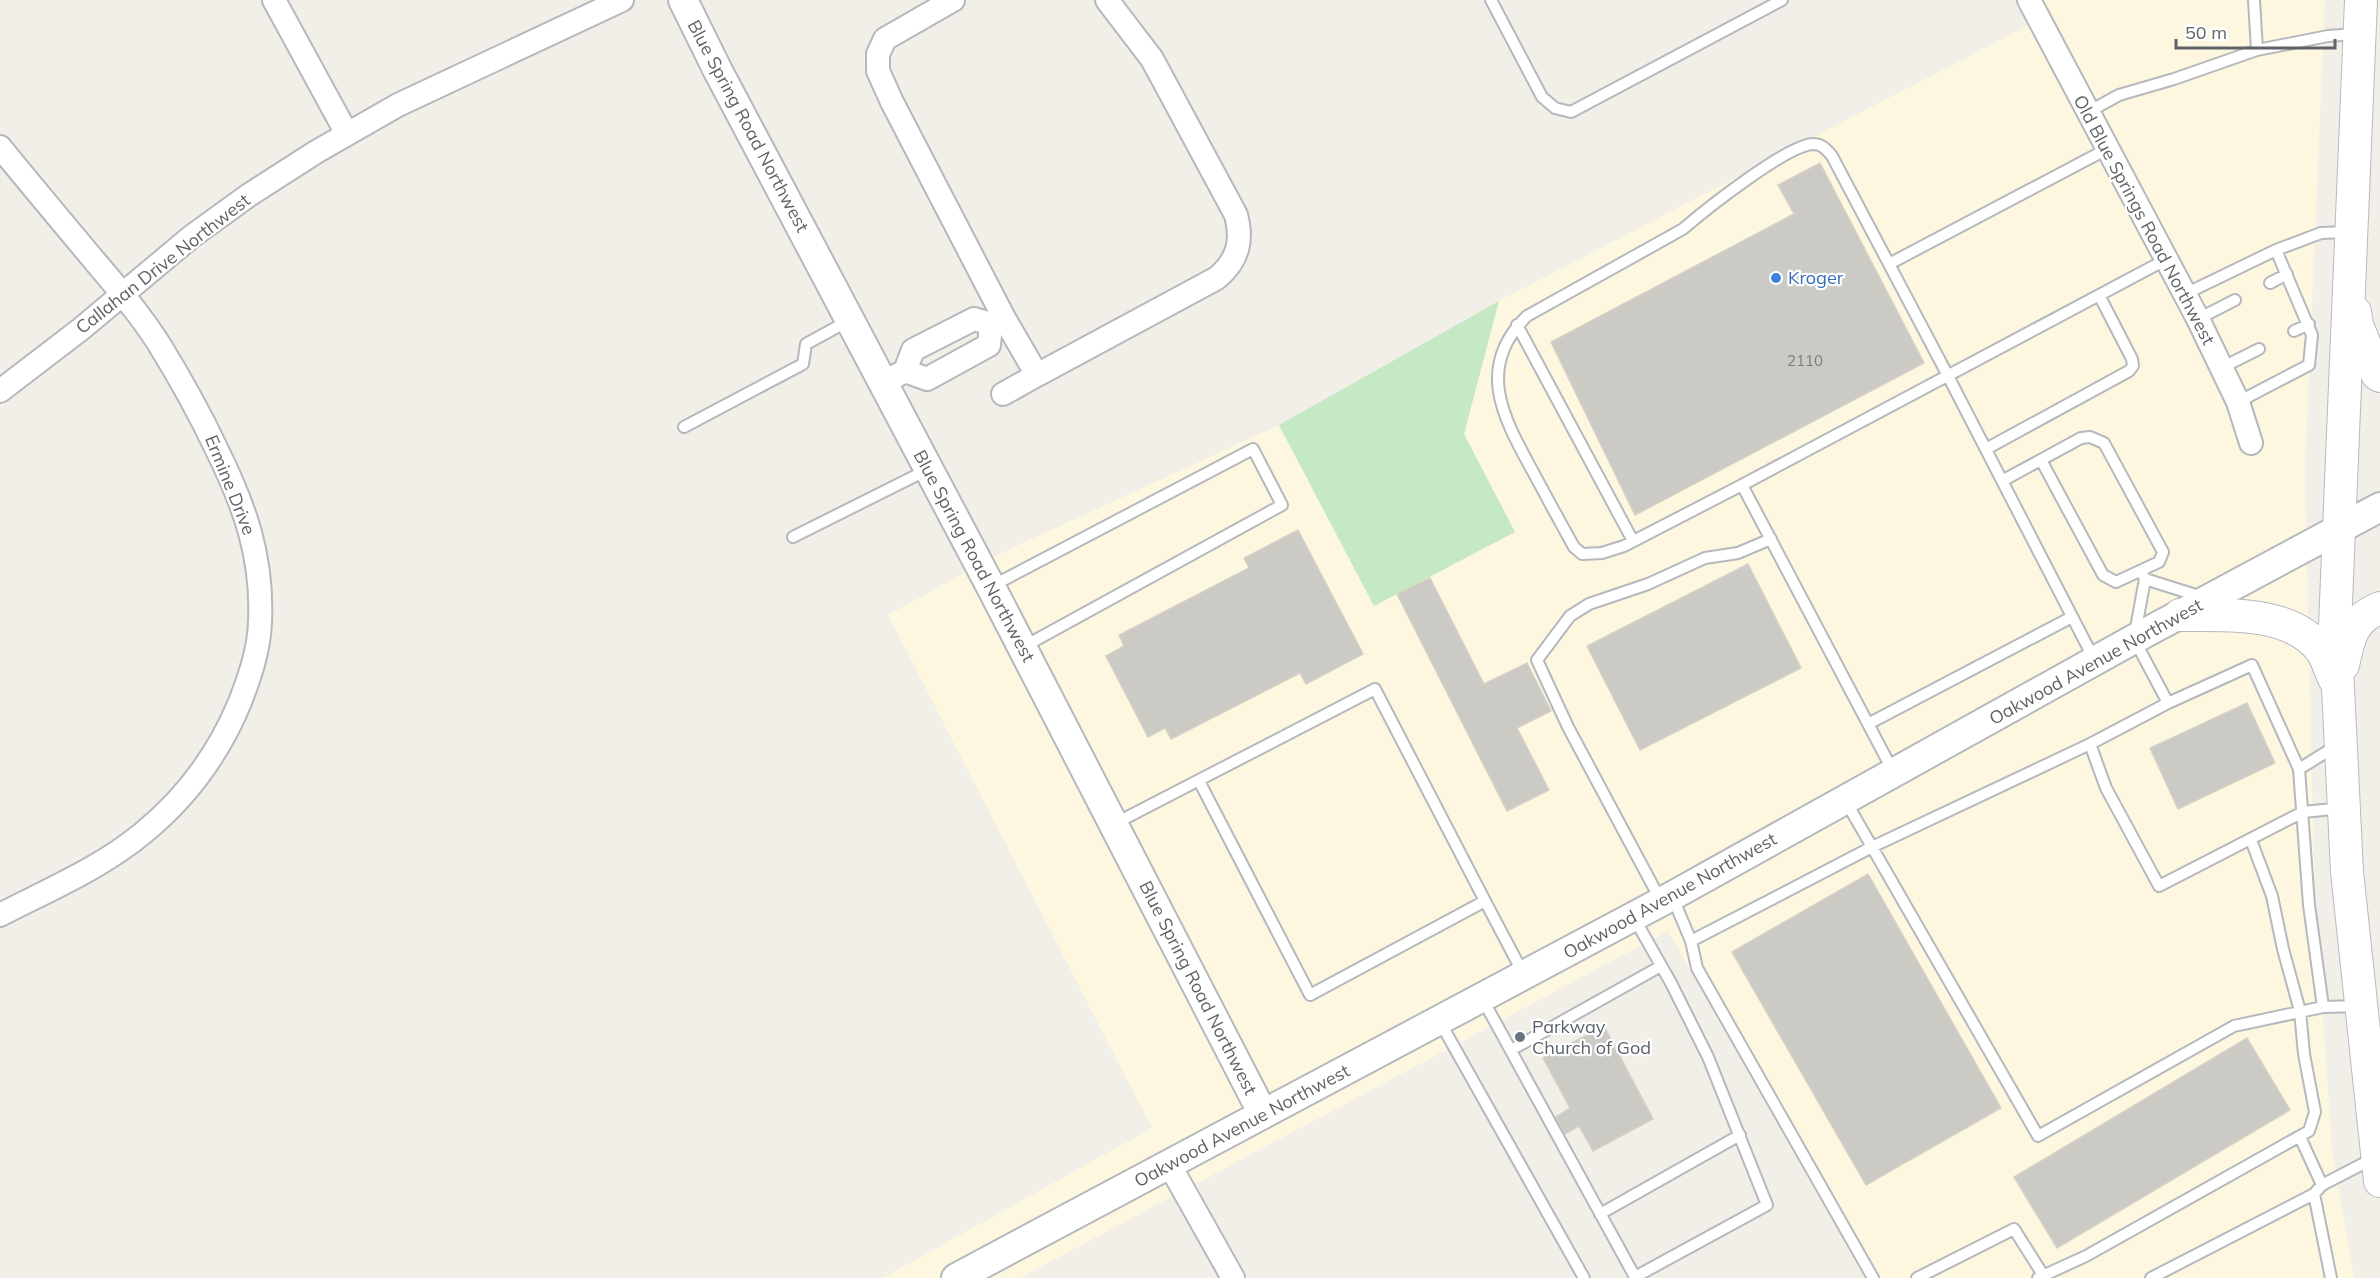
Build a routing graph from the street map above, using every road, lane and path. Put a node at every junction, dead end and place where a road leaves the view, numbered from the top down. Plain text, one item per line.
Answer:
1 (274, 0) edge
2 (622, 0) edge
3 (683, 0) edge
4 (953, 0) edge
5 (1107, 0) edge
6 (1491, 0) edge
7 (1782, 0) edge
8 (2029, 0) edge
9 (2254, 0) edge
10 (2361, 0) edge
11 (2360, 34) junction
12 (2257, 50) junction
13 (2088, 113) junction
14 (347, 134) junction
15 (0, 147) edge
16 (2107, 149) junction
17 (2352, 232) junction
18 (2276, 250) junction
19 (2167, 259) junction
20 (1889, 264) junction
21 (2287, 274) junction
22 (2349, 282) junction
23 (2270, 283) dead end
24 (122, 294) junction
25 (2185, 294) junction
26 (2098, 295) junction
27 (2235, 300) dead end
28 (2198, 319) junction
29 (850, 320) junction
30 (998, 321) junction
31 (2309, 324) junction
32 (1517, 325) junction
33 (2294, 331) dead end
34 (2259, 349) dead end
35 (2221, 368) junction
36 (1947, 374) junction
37 (1037, 375) junction
38 (2380, 376) edge
39 (894, 377) junction
40 (0, 391) edge
41 (1003, 394) dead end
42 (2238, 402) junction
43 (684, 427) dead end
44 (2251, 443) dead end
45 (1986, 449) junction
46 (2041, 460) junction
47 (929, 470) junction
48 (2002, 481) junction
49 (1742, 484) junction
50 (2380, 507) edge
51 (2338, 529) junction
52 (794, 537) dead end
53 (1771, 539) junction
54 (1633, 542) junction
55 (2143, 575) junction
56 (991, 586) junction
57 (2209, 599) junction
58 (2380, 608) edge
59 (2180, 615) junction
60 (2072, 618) junction
61 (2134, 639) junction
62 (1023, 648) junction
63 (2095, 662) junction
64 (2338, 686) junction
65 (2168, 703) junction
66 (1868, 724) junction
67 (2090, 744) junction
68 (2339, 744) junction
69 (2299, 769) junction
70 (1894, 773) junction
71 (1199, 781) junction
72 (1845, 800) junction
73 (2343, 808) junction
74 (2303, 812) junction
75 (1114, 825) junction
76 (2251, 840) junction
77 (1872, 847) junction
78 (1666, 898) junction
79 (1485, 901) junction
80 (0, 915) edge
81 (1633, 916) junction
82 (1691, 941) junction
83 (1661, 966) junction
84 (1525, 975) junction
85 (1482, 997) junction
86 (2361, 1006) junction
87 (2323, 1007) junction
88 (2300, 1011) junction
89 (1439, 1020) junction
90 (1511, 1050) junction
91 (1263, 1114) junction
92 (1740, 1135) junction
93 (2300, 1137) junction
94 (1169, 1164) junction
95 (2378, 1169) edge
96 (2322, 1185) junction
97 (2314, 1194) junction
98 (1600, 1214) junction
99 (2042, 1277) edge
100 (956, 1278) edge
101 (1233, 1278) edge
102 (1584, 1278) edge
103 (1634, 1278) edge
104 (1873, 1278) edge
105 (1917, 1278) edge
106 (2151, 1278) edge
107 (2331, 1278) edge

1 - 14 street
2 - 14 street, Callahan Drive Northwest
3 - 29 street, Blue Spring Road Northwest
4 - 30 street
5 - 37 street
6 - 7 lane
8 - 13 street, Old Blue Springs Road Northwest
9 - 12 lane
10 - 11 main road
11 - 12 lane
11 - 17 main road
12 - 13 lane
13 - 16 street, Old Blue Springs Road Northwest
14 - 24 street, Callahan Drive Northwest
15 - 24 street, Ermine Drive
16 - 19 street, Old Blue Springs Road Northwest
16 - 20 lane
17 - 18 lane
17 - 22 main road
18 - 21 lane
18 - 25 lane
19 - 25 street, Old Blue Springs Road Northwest
19 - 26 lane
20 - 32 lane
20 - 36 lane
21 - 23 lane
21 - 31 lane
22 - 38 main road
22 - 51 main road
24 - 40 street, Callahan Drive Northwest
24 - 80 street, Ermine Drive
25 - 28 street, Old Blue Springs Road Northwest
26 - 36 lane
26 - 45 lane
27 - 28 lane
28 - 35 street, Old Blue Springs Road Northwest
29 - 39 street, Blue Spring Road Northwest
29 - 43 lane
30 - 37 street
30 - 39 street
30 - 39 street
31 - 33 lane
31 - 42 lane
32 - 54 lane
32 - 54 lane
34 - 35 lane
35 - 42 street, Old Blue Springs Road Northwest
36 - 45 lane
36 - 49 lane
37 - 41 street
39 - 47 street, Blue Spring Road Northwest
42 - 44 street, Old Blue Springs Road Northwest
45 - 48 lane
46 - 48 lane
46 - 55 lane
46 - 55 lane
47 - 52 lane
47 - 56 street, Blue Spring Road Northwest
48 - 60 lane
49 - 53 lane
49 - 54 lane
50 - 51 street, Oakwood Avenue Northwest
51 - 57 street, Oakwood Avenue Northwest
51 - 64 main road
53 - 66 lane
53 - 78 lane
55 - 57 lane
55 - 61 lane
56 - 62 street, Blue Spring Road Northwest
56 - 62 lane
57 - 59 street, Oakwood Avenue Northwest
58 - 64 main road
59 - 61 street, Oakwood Avenue Northwest
59 - 64 main road
60 - 63 lane
60 - 66 lane
61 - 63 street, Oakwood Avenue Northwest
61 - 65 lane
62 - 75 street, Blue Spring Road Northwest
63 - 70 street, Oakwood Avenue Northwest
64 - 68 main road
65 - 67 lane
65 - 69 lane
66 - 70 lane
67 - 76 lane
67 - 77 lane
68 - 69 lane
68 - 73 main road
69 - 74 lane
70 - 72 street, Oakwood Avenue Northwest
71 - 75 lane
71 - 79 lane
71 - 79 lane
72 - 77 lane
72 - 78 street, Oakwood Avenue Northwest
73 - 74 lane
73 - 86 main road
74 - 76 lane
74 - 87 lane
75 - 91 street, Blue Spring Road Northwest
76 - 88 lane
77 - 82 lane
77 - 88 lane
78 - 81 street, Oakwood Avenue Northwest
78 - 82 lane
79 - 84 lane
81 - 83 lane
81 - 84 street, Oakwood Avenue Northwest
82 - 104 lane
83 - 90 lane
83 - 92 lane
84 - 85 street, Oakwood Avenue Northwest
85 - 89 street, Oakwood Avenue Northwest
85 - 90 lane
86 - 87 lane
86 - 95 main road
87 - 88 lane
88 - 93 lane
89 - 91 street, Oakwood Avenue Northwest
89 - 102 lane
90 - 98 lane
91 - 94 street, Oakwood Avenue Northwest
92 - 98 lane
92 - 103 lane
93 - 96 lane
93 - 99 lane
94 - 100 street, Oakwood Avenue Northwest
94 - 101 street
95 - 96 lane
96 - 97 lane
97 - 106 lane
97 - 107 lane
98 - 103 lane
99 - 105 lane

